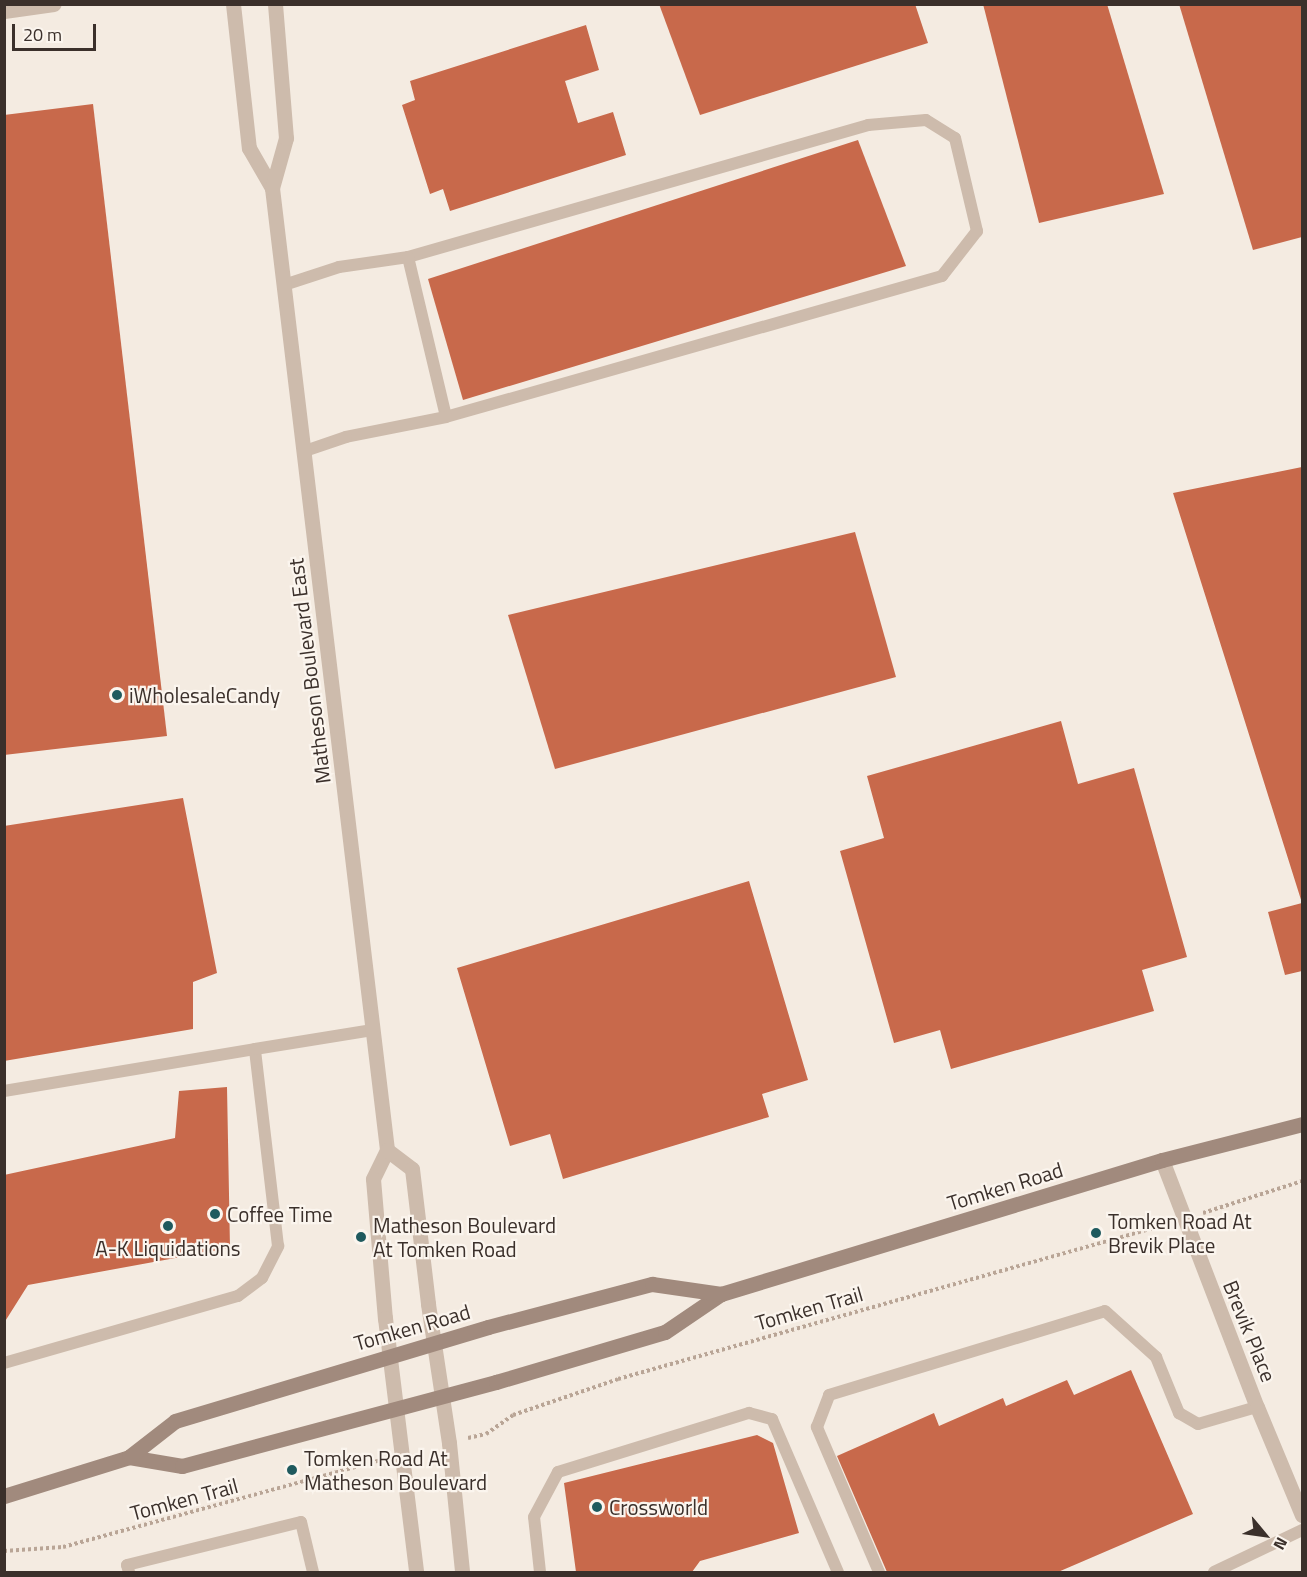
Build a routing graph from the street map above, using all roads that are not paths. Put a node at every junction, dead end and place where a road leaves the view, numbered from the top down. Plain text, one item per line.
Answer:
1 (54, 4) edge
2 (233, 4) edge
3 (275, 4) edge
4 (4, 11) edge
5 (272, 188) junction
6 (408, 257) junction
7 (284, 285) junction
8 (446, 417) junction
9 (304, 451) junction
10 (372, 1030) junction
11 (255, 1049) junction
12 (4, 1091) edge
13 (1302, 1124) edge
14 (387, 1150) junction
15 (1162, 1160) junction
16 (722, 1294) junction
17 (434, 1342) junction
18 (390, 1355) junction
19 (4, 1364) edge
20 (442, 1396) junction
21 (1257, 1407) junction
22 (396, 1408) junction
23 (129, 1457) junction
24 (4, 1496) edge
25 (1302, 1515) edge
26 (1302, 1530) edge
27 (129, 1572) edge
28 (313, 1572) edge
29 (416, 1572) edge
30 (462, 1572) edge
31 (540, 1572) edge
32 (838, 1572) edge
33 (879, 1572) edge
34 (1214, 1572) edge

1 - 4 street
2 - 5 street, Matheson Boulevard East
3 - 5 street, Matheson Boulevard East
5 - 7 street, Matheson Boulevard East
6 - 7 lane
6 - 8 lane
6 - 8 lane
7 - 9 street, Matheson Boulevard East
8 - 9 lane
9 - 10 street, Matheson Boulevard East
10 - 11 lane
10 - 14 street, Matheson Boulevard East
11 - 12 lane
11 - 19 lane
13 - 15 main road, Tomken Road
14 - 17 street
14 - 18 street
15 - 16 main road, Tomken Road
15 - 21 street, Brevik Place
16 - 17 main road, Tomken Road
16 - 20 main road, Tomken Road
17 - 18 main road, Tomken Road
17 - 20 street
18 - 22 street
18 - 23 main road, Tomken Road
20 - 22 main road, Tomken Road
20 - 30 street
21 - 25 street, Brevik Place
21 - 33 lane
22 - 23 main road, Tomken Road
22 - 29 street
23 - 24 main road, Tomken Road
26 - 34 lane
27 - 28 lane
31 - 32 lane

